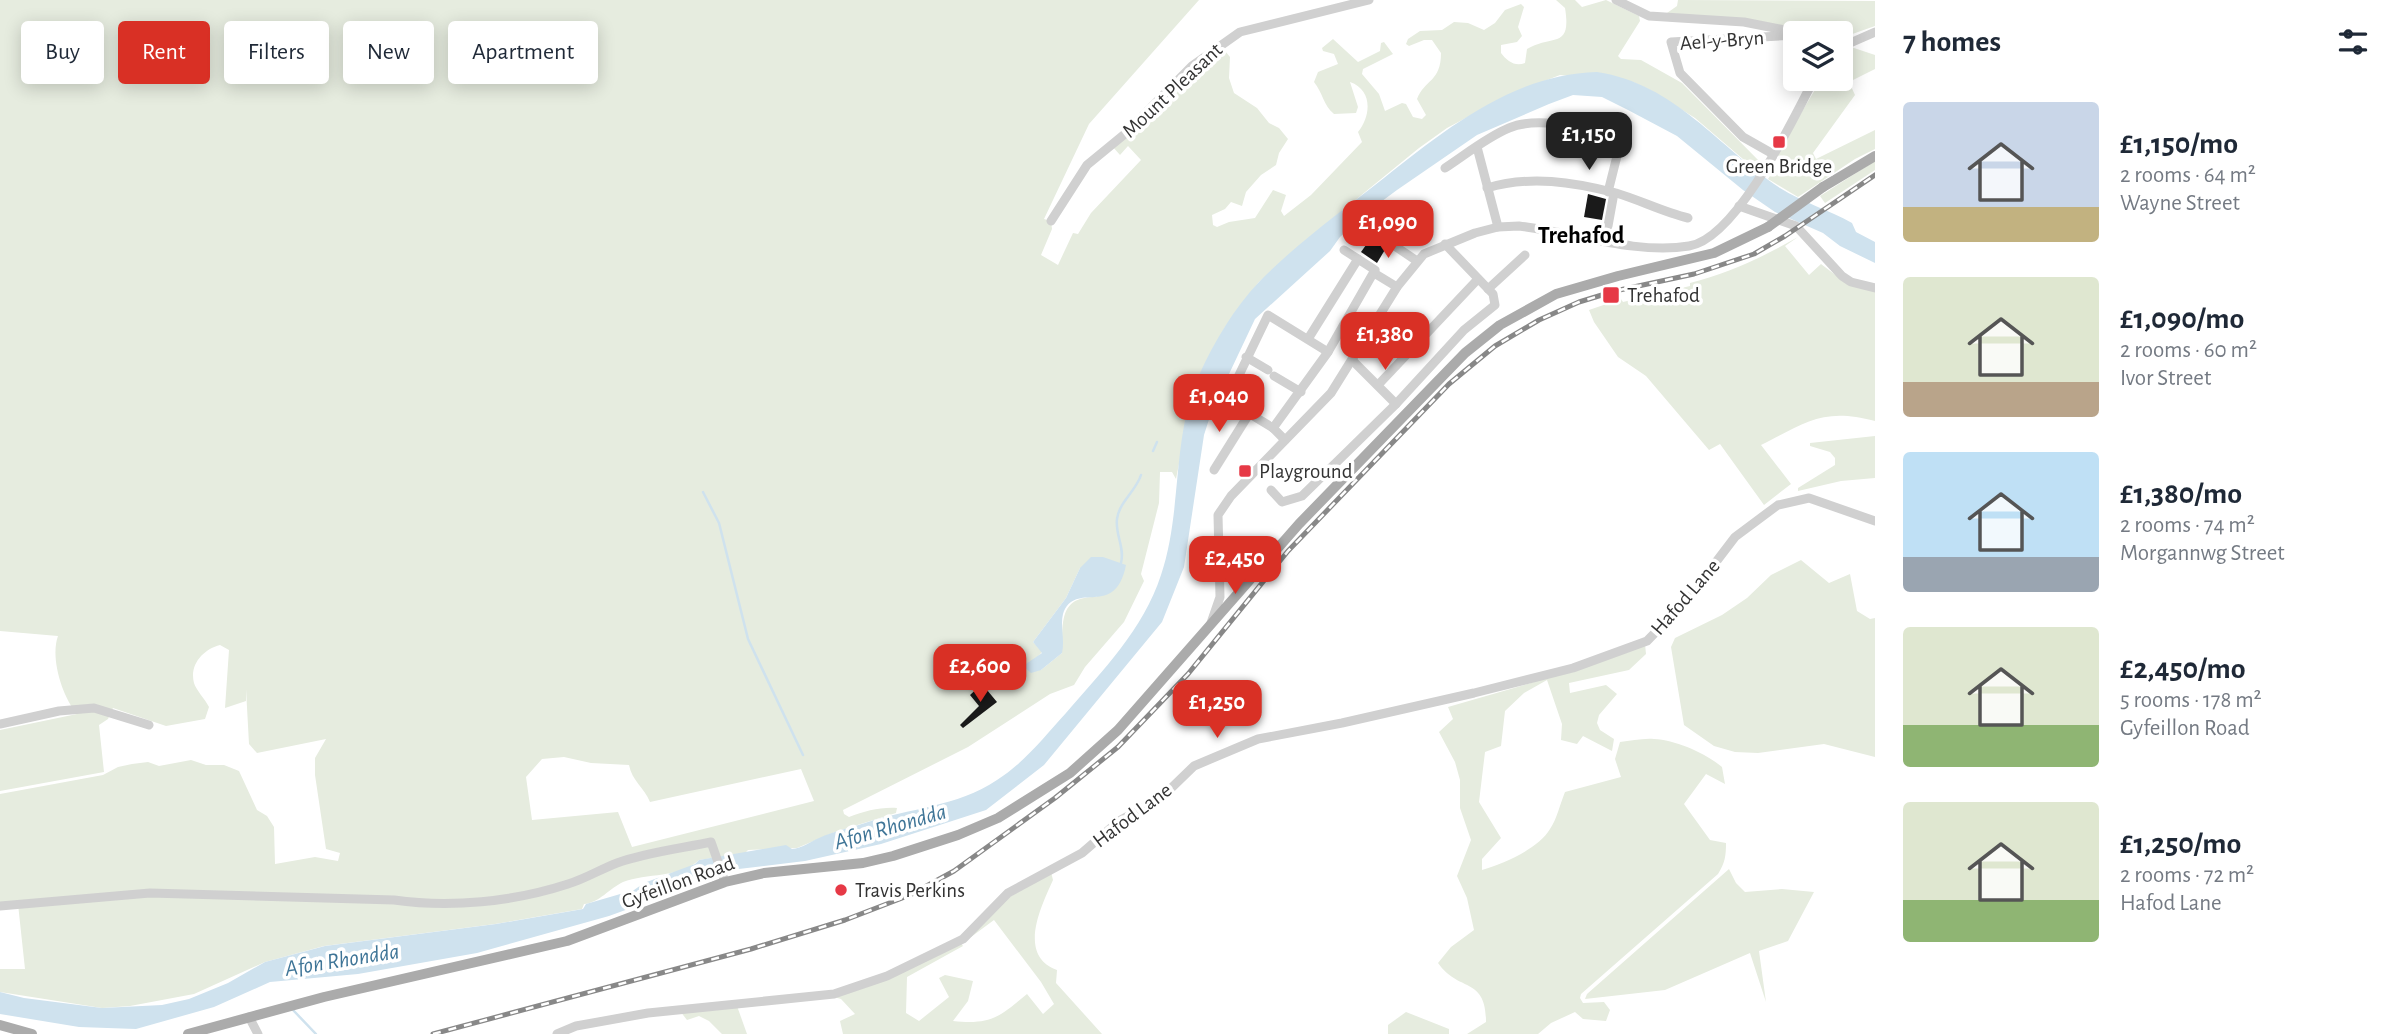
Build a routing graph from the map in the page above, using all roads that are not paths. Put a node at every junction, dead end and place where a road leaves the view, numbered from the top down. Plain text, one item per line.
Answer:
1 (1369, 0) edge
2 (1616, 0) edge
3 (1783, 30) edge
4 (1875, 32) edge
5 (1783, 36) edge
6 (1853, 41) edge
7 (1807, 91) edge
8 (1477, 147) junction
9 (1773, 153) junction
10 (1875, 156) edge
11 (1445, 168) dead end
12 (1487, 188) junction
13 (1611, 192) junction
14 (1739, 206) junction
15 (1688, 218) dead end
16 (1051, 221) dead end
17 (1608, 226) dead end
18 (1497, 227) junction
19 (1377, 234) dead end
20 (1445, 244) junction
21 (1344, 250) dead end
22 (1525, 255) dead end
23 (1358, 259) junction
24 (1417, 261) junction
25 (1374, 272) junction
26 (1478, 279) junction
27 (1396, 287) junction
28 (1875, 288) edge
29 (1488, 289) junction
30 (1308, 339) junction
31 (1328, 352) junction
32 (1246, 357) junction
33 (1353, 361) junction
34 (1378, 385) junction
35 (1301, 392) junction
36 (1396, 404) junction
37 (1250, 414) junction
38 (1273, 428) junction
39 (1285, 440) junction
40 (1214, 470) dead end
41 (1271, 491) dead end
42 (1875, 521) edge
43 (1220, 561) junction
44 (1243, 585) junction
45 (1211, 625) junction
46 (0, 724) edge
47 (149, 725) dead end
48 (723, 877) junction
49 (0, 906) edge
50 (249, 1017) junction
51 (0, 1025) edge
52 (32, 1034) edge
53 (188, 1034) edge
54 (258, 1034) edge
55 (557, 1034) edge

1 - 16 street, Mount Pleasant
2 - 3 street
4 - 6 street
5 - 9 street, Ael-y-Bryn
7 - 9 street
8 - 11 street
8 - 12 street
8 - 13 street
9 - 14 street
10 - 44 main road, Gyfeillon Road, bridge
12 - 13 street
12 - 18 street
13 - 15 street
13 - 17 street
14 - 18 street
14 - 28 street
18 - 20 street
19 - 24 street
20 - 24 street
20 - 26 street
21 - 23 street
22 - 29 street
23 - 25 street
23 - 30 street
24 - 27 street
25 - 27 street
25 - 31 street
26 - 29 street
26 - 34 street
27 - 33 street
29 - 36 street
30 - 31 street
30 - 32 street
31 - 35 street
32 - 35 street
32 - 37 street
33 - 34 street
33 - 39 street
34 - 36 street
35 - 38 street
36 - 41 street
37 - 38 street
37 - 40 street
38 - 39 street
39 - 43 street
42 - 55 street, Hafod Lane
43 - 44 street
43 - 45 street
44 - 45 main road, Gyfeillon Road
45 - 48 main road, Gyfeillon Road
46 - 47 street
48 - 49 street
48 - 50 main road, Gyfeillon Road
50 - 53 main road, Gyfeillon Road
50 - 54 street
51 - 52 main road

